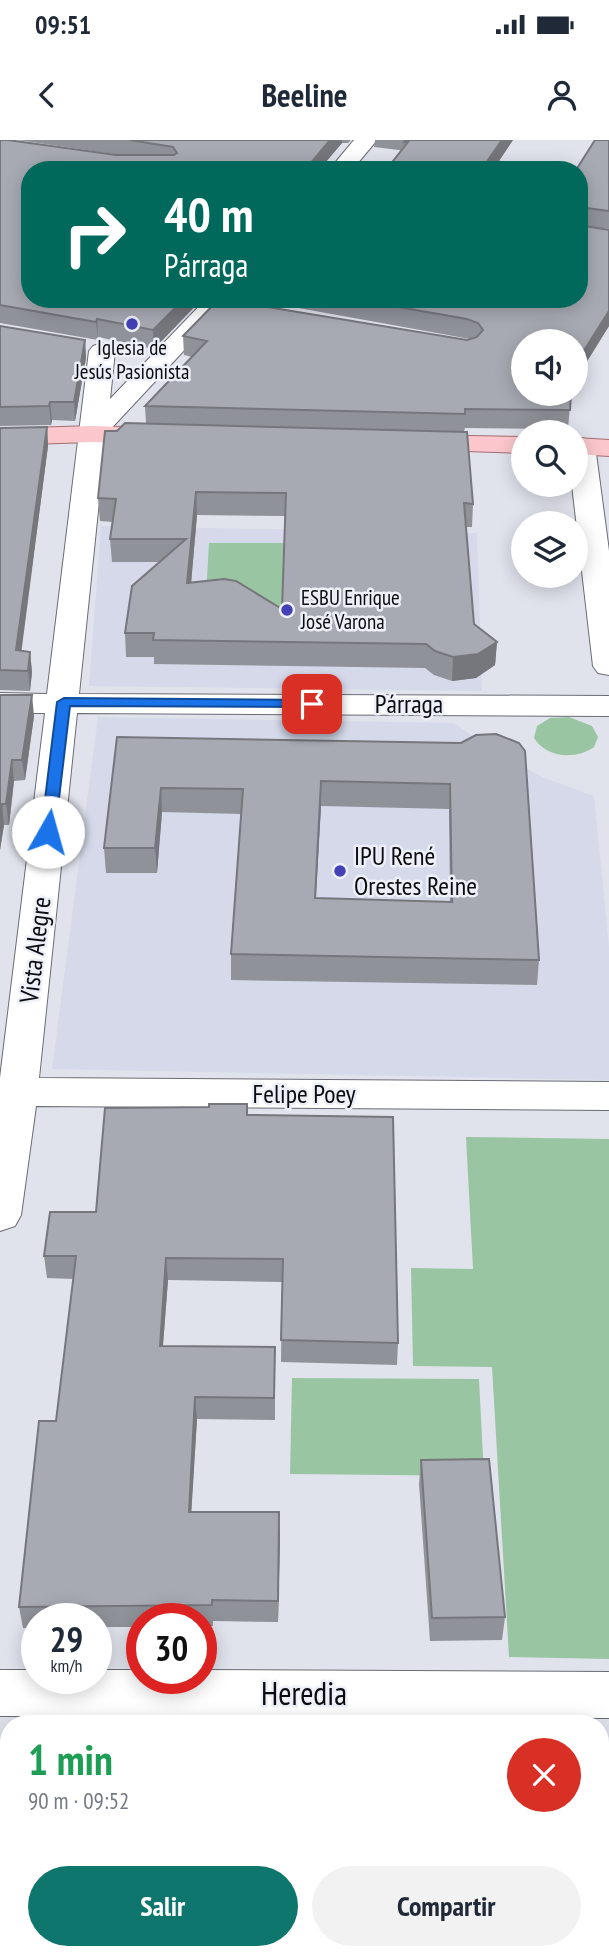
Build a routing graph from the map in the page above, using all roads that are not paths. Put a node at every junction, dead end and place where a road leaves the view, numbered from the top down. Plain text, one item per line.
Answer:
1 (366, 140) edge
2 (348, 161) edge
3 (219, 308) edge
4 (120, 354) junction
5 (91, 434) junction
6 (0, 437) edge
7 (184, 437) edge
8 (388, 442) edge
9 (595, 443) edge
10 (511, 445) edge
11 (609, 666) edge
12 (64, 702) junction
13 (0, 703) edge
14 (609, 706) edge
15 (9, 1092) edge
16 (609, 1096) edge
17 (0, 1214) edge
18 (0, 1693) edge
19 (609, 1695) edge

1 - 2 street
3 - 4 street
4 - 5 street, Vista Alegre
4 - 5 street
5 - 6 main road
5 - 7 main road
5 - 12 street, Vista Alegre
8 - 10 main road
9 - 11 street
12 - 13 street, Párraga
12 - 14 street, Párraga
12 - 15 street, Vista Alegre
15 - 16 street, Felipe Poey
15 - 17 street, Vista Alegre
18 - 19 street, Heredia

